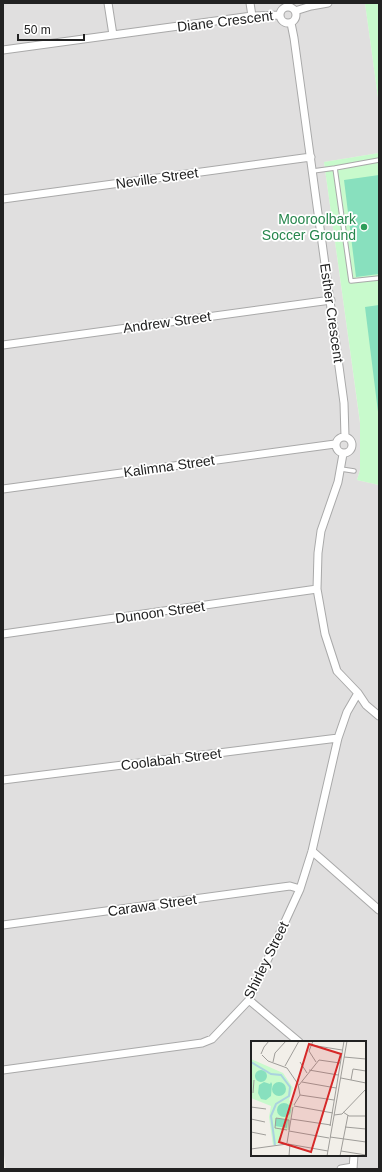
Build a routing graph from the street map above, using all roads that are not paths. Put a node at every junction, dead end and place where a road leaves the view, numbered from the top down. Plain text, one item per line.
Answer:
1 (108, 3) edge
2 (250, 3) edge
3 (328, 3) edge
4 (295, 11) junction
5 (280, 15) junction
6 (252, 16) junction
7 (291, 23) junction
8 (113, 35) junction
9 (3, 50) edge
10 (311, 157) junction
11 (379, 160) edge
12 (335, 168) junction
13 (313, 171) junction
14 (3, 199) edge
15 (379, 278) edge
16 (331, 300) junction
17 (3, 345) edge
18 (345, 437) junction
19 (335, 444) junction
20 (343, 454) junction
21 (341, 469) junction
22 (354, 471) dead end
23 (3, 489) edge
24 (317, 589) junction
25 (3, 634) edge
26 (358, 693) junction
27 (379, 716) edge
28 (338, 738) junction
29 (3, 780) edge
30 (312, 851) junction
31 (300, 889) junction
32 (379, 910) edge
33 (3, 925) edge
34 (249, 1000) junction
35 (298, 1041) edge
36 (3, 1070) edge
37 (354, 1156) edge
38 (353, 1168) edge
39 (341, 1169) edge

1 - 8 street
2 - 6 street
3 - 4 street
4 - 5 street
4 - 7 street
5 - 6 street, Diane Crescent
5 - 7 street
6 - 8 street, Diane Crescent
7 - 10 street, Esther Crescent
8 - 9 street, Diane Crescent
10 - 13 street, Esther Crescent
10 - 14 street, Neville Street
11 - 12 lane
12 - 13 lane
12 - 15 lane
13 - 16 street, Esther Crescent
16 - 17 street, Andrew Street
16 - 18 street, Esther Crescent
18 - 19 street
18 - 20 street
19 - 20 street
19 - 23 street, Kalimna Street
20 - 21 street
21 - 22 lane
21 - 24 street
24 - 25 street, Dunoon Street
24 - 26 street
26 - 27 street
26 - 28 street, Shirley Street
28 - 29 street, Coolabah Street
28 - 30 street, Shirley Street
30 - 31 street, Shirley Street
30 - 32 street
31 - 33 street, Carawa Street
31 - 34 street, Shirley Street
34 - 35 street
34 - 36 street, Shirley Street
37 - 38 street
38 - 39 street

